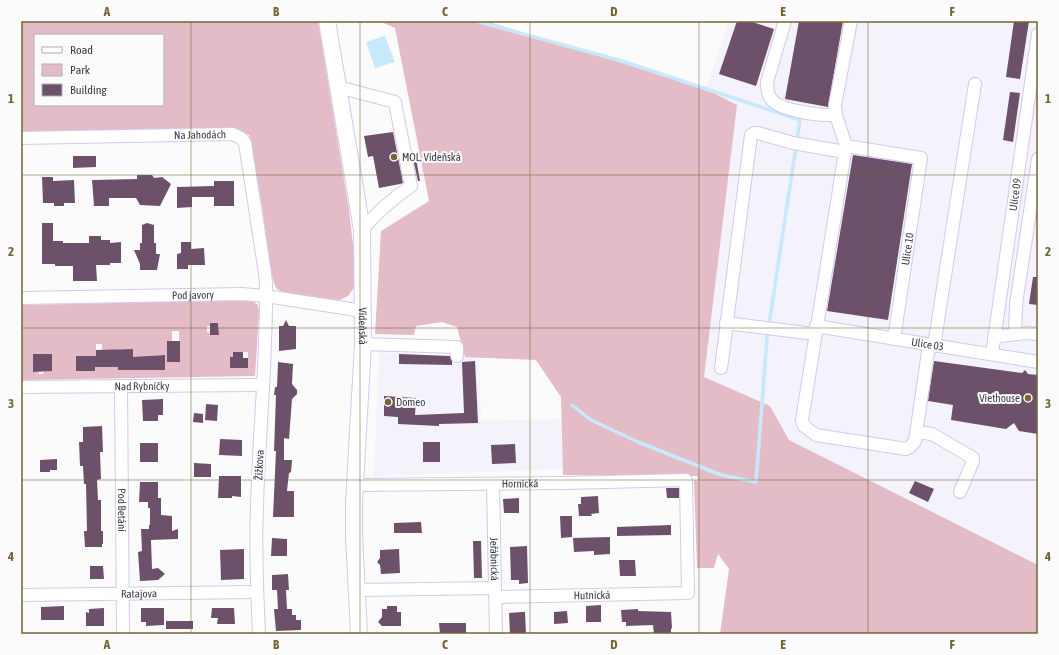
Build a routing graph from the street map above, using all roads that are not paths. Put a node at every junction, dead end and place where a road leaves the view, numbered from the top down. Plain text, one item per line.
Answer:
1 (327, 21) edge
2 (785, 21) edge
3 (851, 21) edge
4 (1038, 34) edge
5 (1035, 81) edge
6 (975, 84) dead end
7 (338, 87) junction
8 (836, 115) junction
9 (21, 138) edge
10 (845, 149) junction
11 (1038, 159) edge
12 (362, 230) junction
13 (266, 296) junction
14 (21, 298) edge
15 (363, 311) junction
16 (726, 323) junction
17 (815, 330) junction
18 (1015, 334) junction
19 (1038, 334) edge
20 (994, 337) junction
21 (894, 339) junction
22 (363, 344) junction
23 (932, 345) junction
24 (992, 354) junction
25 (457, 356) dead end
26 (1038, 362) edge
27 (721, 368) dead end
28 (263, 385) junction
29 (122, 386) junction
30 (21, 387) edge
31 (917, 432) junction
32 (493, 484) junction
33 (355, 485) junction
34 (960, 492) dead end
35 (357, 590) junction
36 (257, 592) junction
37 (122, 593) junction
38 (495, 593) junction
39 (688, 593) joint
40 (21, 595) edge
41 (123, 634) edge
42 (259, 634) edge
43 (359, 634) edge
44 (496, 634) edge

1 - 7 main road, Vídeňská
2 - 8 street
3 - 8 street
4 - 5 street, Ulice 09
5 - 20 street, Ulice 09
6 - 23 street
7 - 12 main road, Vídeňská
7 - 12 street
8 - 10 street
9 - 13 street, Na Jahodách
10 - 16 street
10 - 17 street
10 - 21 street, Ulice 10
11 - 18 street, Ulice 09
12 - 15 main road, Vídeňská
13 - 14 street, Pod javory
13 - 15 street, Pod javory
13 - 28 street, Žižkova
15 - 22 main road, Vídeňská
16 - 17 street, Ulice 03
16 - 27 street
17 - 21 street, Ulice 03
17 - 31 street
18 - 19 street
18 - 20 street
20 - 24 street, Ulice 09
21 - 23 street, Ulice 03
22 - 25 street
22 - 33 main road, Vídeňská
23 - 24 street, Ulice 03
23 - 31 street
24 - 26 street, Ulice 03
28 - 29 street, Nad Rybníčky
28 - 36 street, Žižkova
29 - 30 street, Nad Rybníčky
29 - 37 street, Pod Betání
31 - 34 street
32 - 33 street, Hornická
32 - 38 street, Jeřábnická
32 - 39 street, Hornická
33 - 35 main road, Vídeňská
35 - 38 street, Hutnická
35 - 43 main road, Vídeňská
36 - 37 street, Ratajova
36 - 42 street, Žižkova
37 - 40 street, Ratajova
37 - 41 street, Pod Betání
38 - 39 street, Hutnická
38 - 44 street, Jeřábnická

